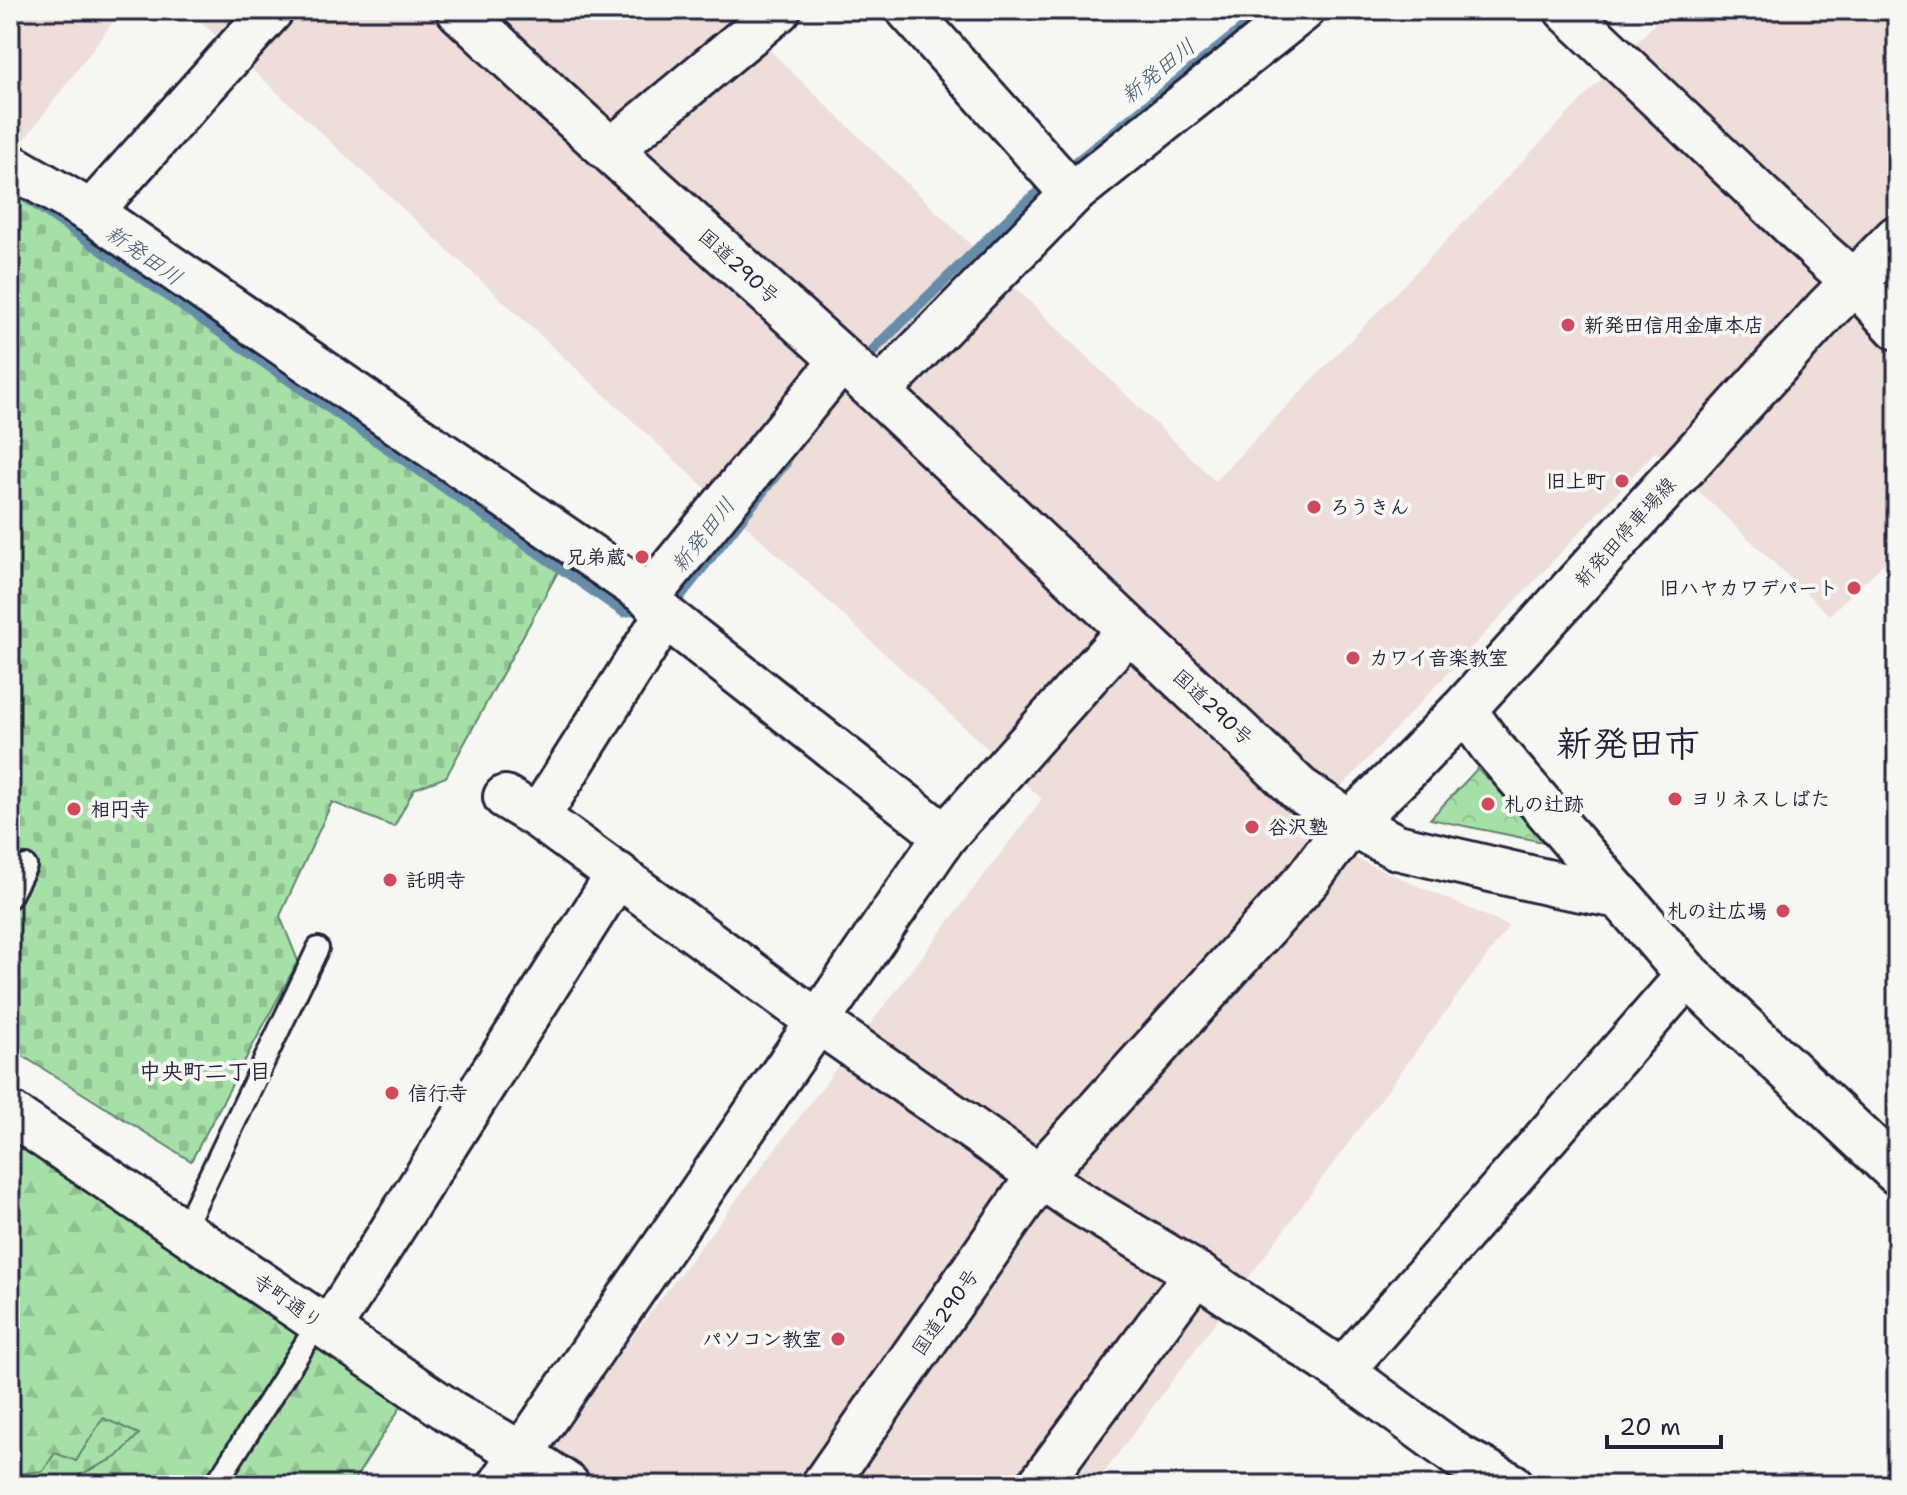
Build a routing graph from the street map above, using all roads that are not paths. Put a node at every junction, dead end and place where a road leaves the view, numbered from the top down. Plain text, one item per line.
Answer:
1 (272, 10) edge
2 (459, 10) edge
3 (779, 10) edge
4 (908, 10) edge
5 (1303, 10) edge
6 (1566, 10) edge
7 (611, 150) junction
8 (10, 165) edge
9 (1060, 180) junction
10 (91, 212) junction
11 (1897, 238) edge
12 (1855, 283) junction
13 (1897, 328) edge
14 (842, 360) junction
15 (878, 392) junction
16 (657, 606) junction
17 (1130, 629) junction
18 (1464, 709) junction
19 (1350, 823) junction
20 (945, 836) junction
21 (26, 866) dead end
22 (618, 874) junction
23 (1620, 896) junction
24 (10, 897) edge
25 (318, 948) dead end
26 (1688, 975) junction
27 (817, 1021) junction
28 (10, 1113) edge
29 (1897, 1172) edge
30 (1040, 1175) junction
31 (184, 1229) junction
32 (1196, 1273) junction
33 (324, 1326) junction
34 (1342, 1371) junction
35 (510, 1469) edge
36 (215, 1485) edge
37 (568, 1485) edge
38 (824, 1485) edge
39 (1039, 1485) edge
40 (1512, 1485) edge

1 - 10 street
2 - 7 main road, 国道290号
3 - 7 street
4 - 9 street
5 - 9 street
6 - 12 street
7 - 14 main road, 国道290号
8 - 10 street
9 - 15 street
10 - 16 street
11 - 12 main road, 新発田停車場線
12 - 13 street
12 - 18 main road, 新発田停車場線
14 - 15 main road, 国道290号
14 - 16 street
15 - 17 main road, 国道290号
16 - 20 street
16 - 22 street
17 - 19 main road, 国道290号
17 - 20 street
18 - 19 main road, 新発田停車場線
18 - 23 street
19 - 23 main road
19 - 30 main road, 国道290号
20 - 27 street
21 - 24 lane
22 - 27 street
22 - 33 street
23 - 26 main road
25 - 31 lane
26 - 29 main road
26 - 34 street
27 - 30 street
27 - 35 street
28 - 31 street, 寺町通り
30 - 32 street
30 - 38 main road, 国道290号
31 - 33 street, 寺町通り
32 - 34 street
32 - 39 street
33 - 35 street, 寺町通り
33 - 36 lane
34 - 40 street
35 - 37 street, 寺町通り

